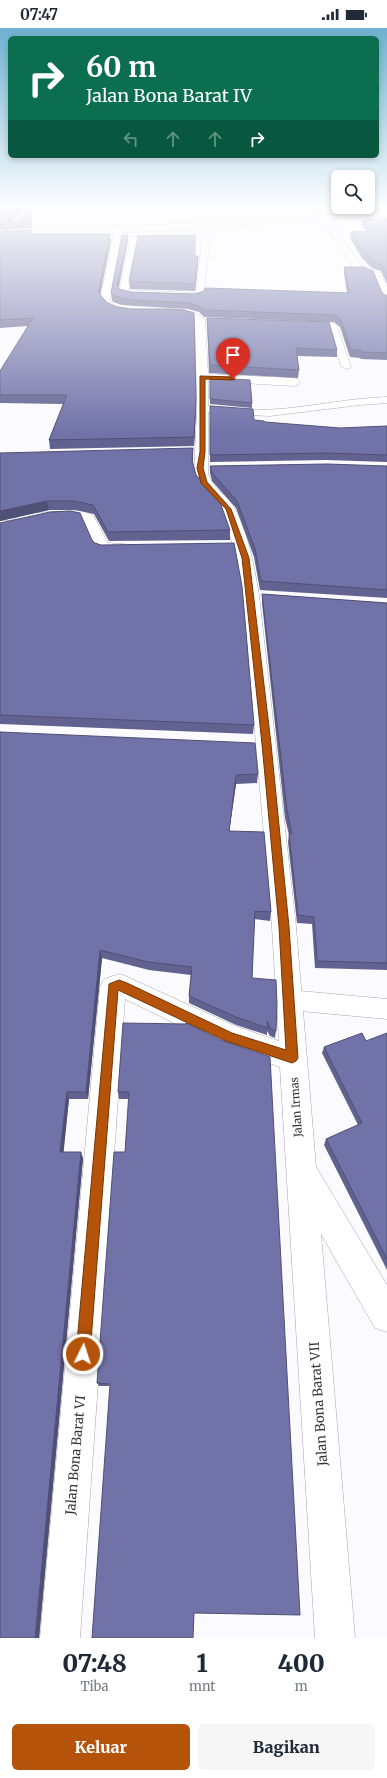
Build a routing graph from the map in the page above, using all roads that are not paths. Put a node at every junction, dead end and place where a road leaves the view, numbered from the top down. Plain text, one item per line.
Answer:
1 (109, 283) edge
2 (125, 283) edge
3 (201, 283) edge
4 (381, 283) edge
5 (387, 299) edge
6 (296, 323) edge
7 (346, 366) dead end
8 (202, 377) junction
9 (294, 382) edge
10 (387, 400) edge
11 (203, 408) junction
12 (0, 526) edge
13 (141, 548) edge
14 (289, 1000) junction
15 (387, 1009) edge
16 (292, 1058) junction
17 (301, 1171) junction
18 (387, 1316) edge
19 (60, 1638) edge
20 (335, 1638) edge

1 - 8 street, Jalan Irmas
2 - 3 lane
4 - 5 street
6 - 7 lane
8 - 9 street
8 - 11 street, Jalan Irmas
10 - 11 lane
11 - 14 street, Jalan Irmas
12 - 13 street
14 - 15 lane
14 - 16 street, Jalan Irmas
16 - 17 street, Jalan Irmas
16 - 19 street, Jalan Bona Barat VI
17 - 18 street, Jalan Irmas
17 - 20 street, Jalan Bona Barat VII

